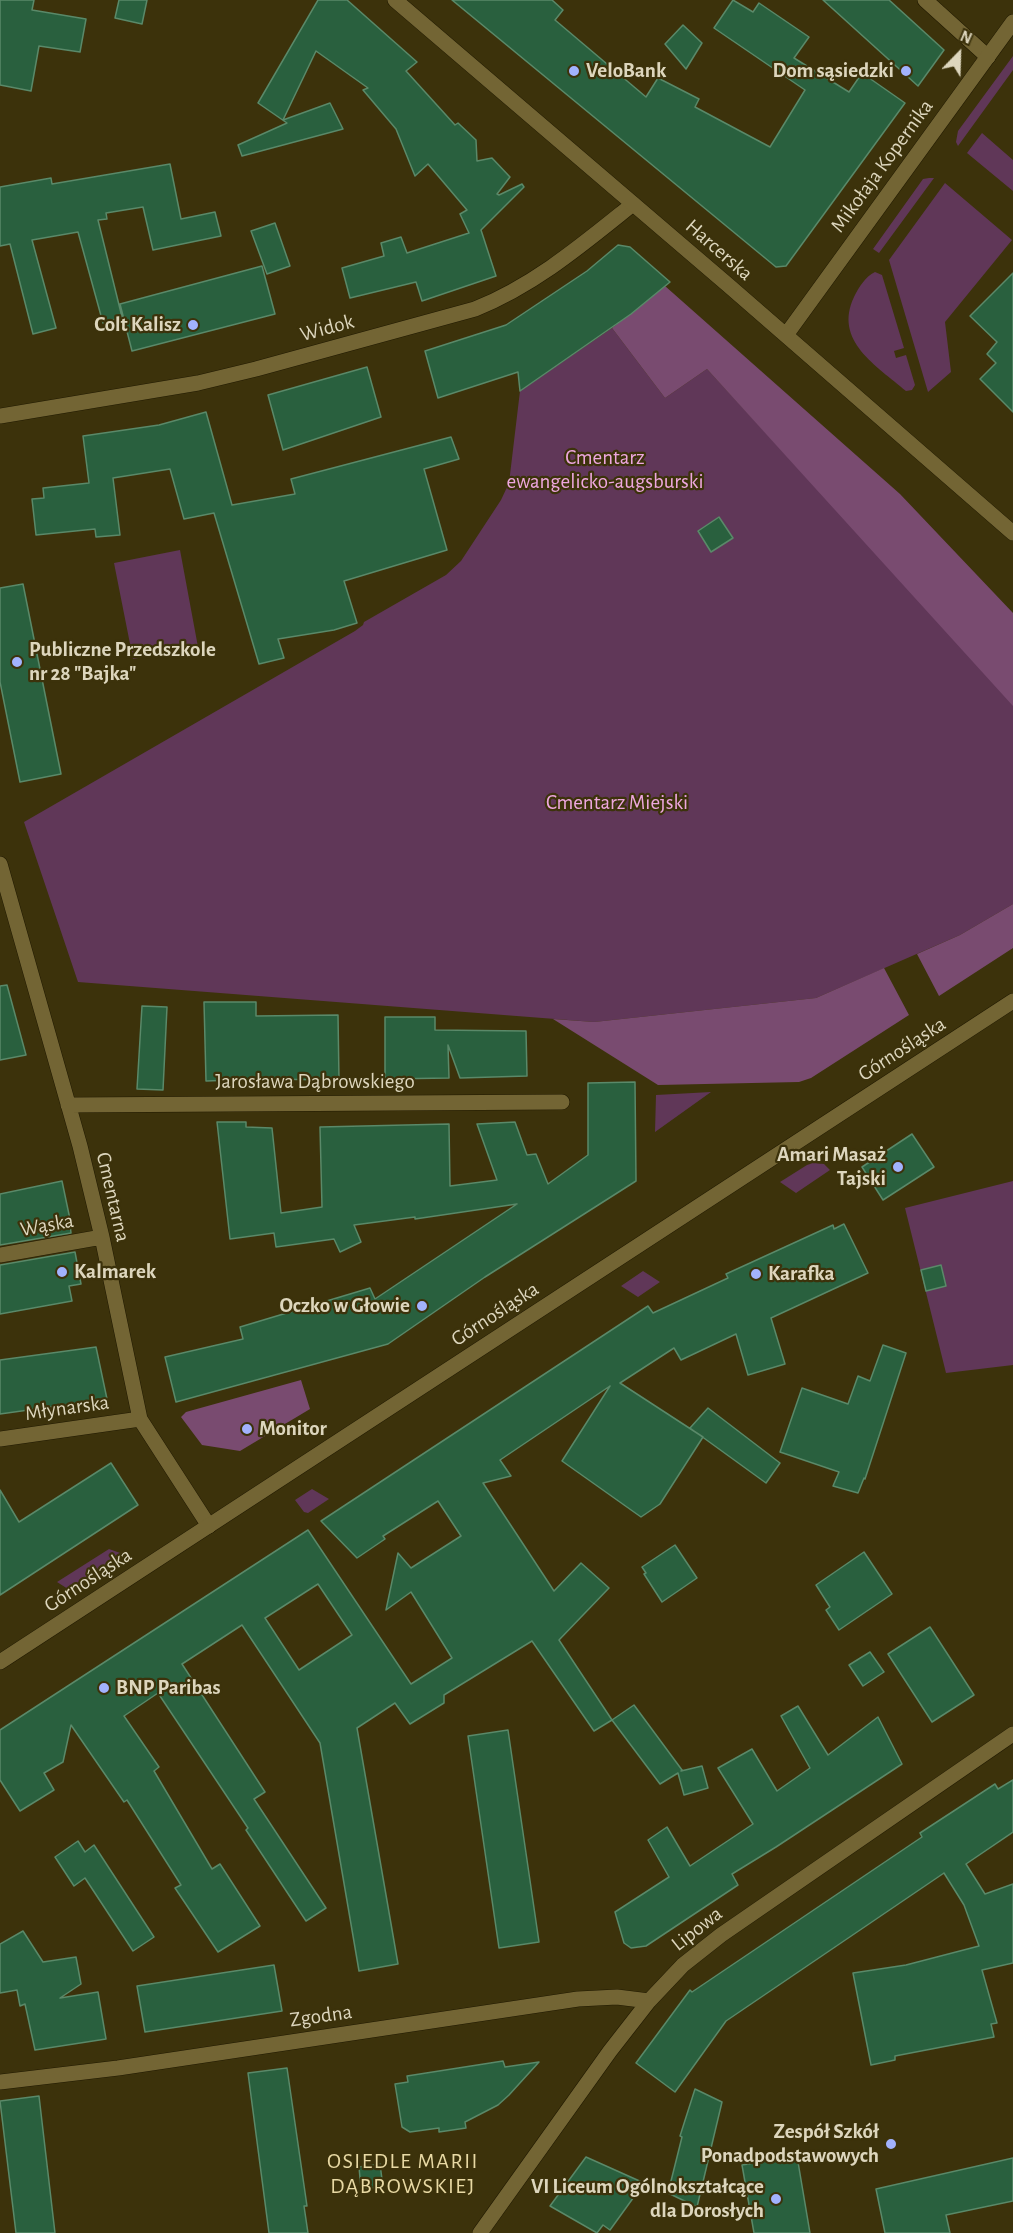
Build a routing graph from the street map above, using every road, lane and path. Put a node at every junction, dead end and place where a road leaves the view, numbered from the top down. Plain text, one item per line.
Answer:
1 (395, 0) edge
2 (925, 0) edge
3 (1013, 22) edge
4 (988, 57) junction
5 (633, 204) junction
6 (786, 335) junction
7 (0, 416) edge
8 (1013, 533) edge
9 (0, 864) edge
10 (1013, 1001) edge
11 (562, 1102) dead end
12 (68, 1105) junction
13 (102, 1237) junction
14 (0, 1255) edge
15 (140, 1419) junction
16 (0, 1439) edge
17 (209, 1526) junction
18 (0, 1662) edge
19 (1013, 1734) edge
20 (649, 2001) junction
21 (0, 2082) edge
22 (480, 2233) edge

1 - 5 street, Harcerska
2 - 4 street
3 - 4 street, Mikołaja Kopernika
4 - 6 street, Mikołaja Kopernika
5 - 6 street, Harcerska
5 - 7 street, Widok
6 - 8 street, Harcerska
9 - 12 street, Cmentarna
10 - 17 street, Górnośląska
11 - 12 street, Jarosława Dąbrowskiego
12 - 13 street, Cmentarna
13 - 14 street, Wąska
13 - 15 street, Cmentarna
15 - 16 street, Młynarska
15 - 17 street, Cmentarna
17 - 18 street, Górnośląska
19 - 20 street, Lipowa
20 - 21 street, Zgodna
20 - 22 street, Lipowa

